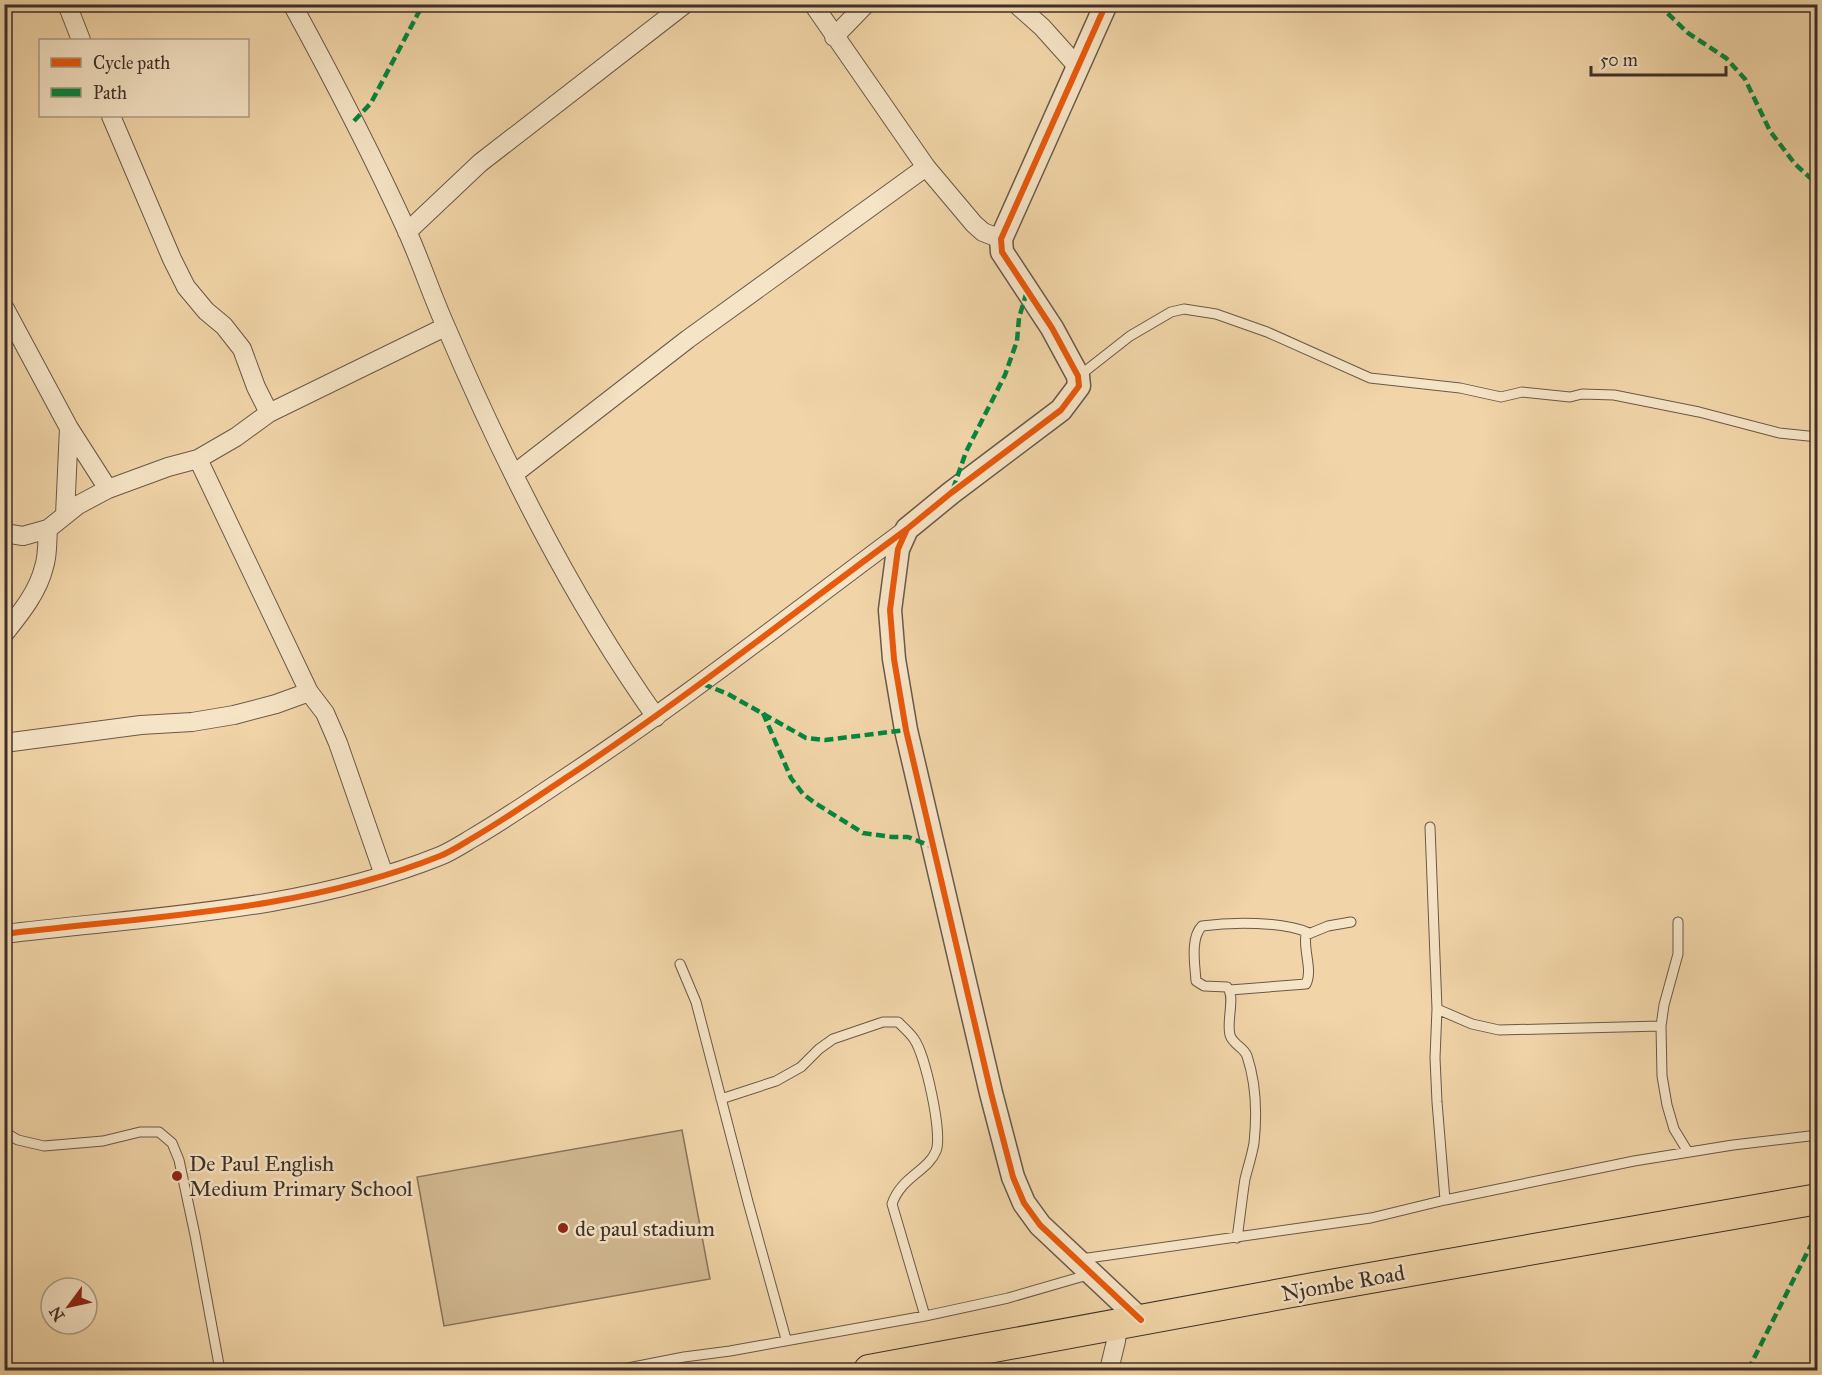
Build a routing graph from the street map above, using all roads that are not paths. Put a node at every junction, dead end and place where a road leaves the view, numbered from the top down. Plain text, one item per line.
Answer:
1 (67, 4) edge
2 (292, 4) edge
3 (685, 4) edge
4 (813, 4) edge
5 (866, 4) edge
6 (1016, 4) edge
7 (1106, 4) edge
8 (834, 37) junction
9 (81, 39) edge
10 (1077, 66) junction
11 (111, 117) edge
12 (926, 167) junction
13 (407, 232) junction
14 (1001, 239) junction
15 (4, 307) edge
16 (445, 327) junction
17 (1078, 376) junction
18 (269, 413) junction
19 (69, 428) junction
20 (1818, 437) edge
21 (198, 459) junction
22 (514, 474) junction
23 (108, 489) junction
24 (65, 515) junction
25 (48, 529) junction
26 (907, 529) junction
27 (4, 533) edge
28 (4, 634) edge
29 (309, 692) junction
30 (656, 717) junction
31 (4, 742) edge
32 (1430, 827) dead end
33 (384, 875) junction
34 (1351, 922) dead end
35 (1678, 922) dead end
36 (1309, 933) junction
37 (4, 934) edge
38 (680, 964) dead end
39 (1230, 990) junction
40 (1437, 1009) junction
41 (1661, 1026) junction
42 (721, 1100) junction
43 (4, 1132) edge
44 (1818, 1135) edge
45 (1688, 1152) junction
46 (1818, 1199) edge
47 (1445, 1200) junction
48 (1237, 1238) junction
49 (1085, 1267) junction
50 (925, 1316) junction
51 (1129, 1322) junction
52 (786, 1339) junction
53 (220, 1371) edge
54 (618, 1371) edge
55 (869, 1371) edge
56 (1109, 1371) edge

1 - 9 street
2 - 13 street
3 - 13 street
4 - 8 street
5 - 8 street
6 - 10 street
7 - 10 street
8 - 12 street
10 - 14 street
11 - 18 street
12 - 14 street
12 - 22 street
13 - 16 street
14 - 17 street
15 - 19 street
16 - 18 street
16 - 22 street
17 - 20 lane
17 - 26 street
18 - 21 street
19 - 23 street
19 - 24 street
21 - 23 street
21 - 29 street
22 - 30 street
23 - 24 street
24 - 25 street
25 - 27 street
25 - 28 street
26 - 30 street
26 - 49 street
29 - 31 street
29 - 33 street
30 - 33 street
32 - 40 lane
33 - 37 street
34 - 36 lane
35 - 41 lane
36 - 39 lane
36 - 39 lane
38 - 42 lane
39 - 48 lane
40 - 41 lane
40 - 47 lane
41 - 45 lane
42 - 50 lane
42 - 52 lane
43 - 53 lane
44 - 45 lane
45 - 47 lane
46 - 51 highway, Njombe Road
47 - 48 lane
48 - 49 lane
49 - 50 lane
49 - 51 street
50 - 52 lane
51 - 55 highway, Njombe Road
51 - 56 street
52 - 54 lane

